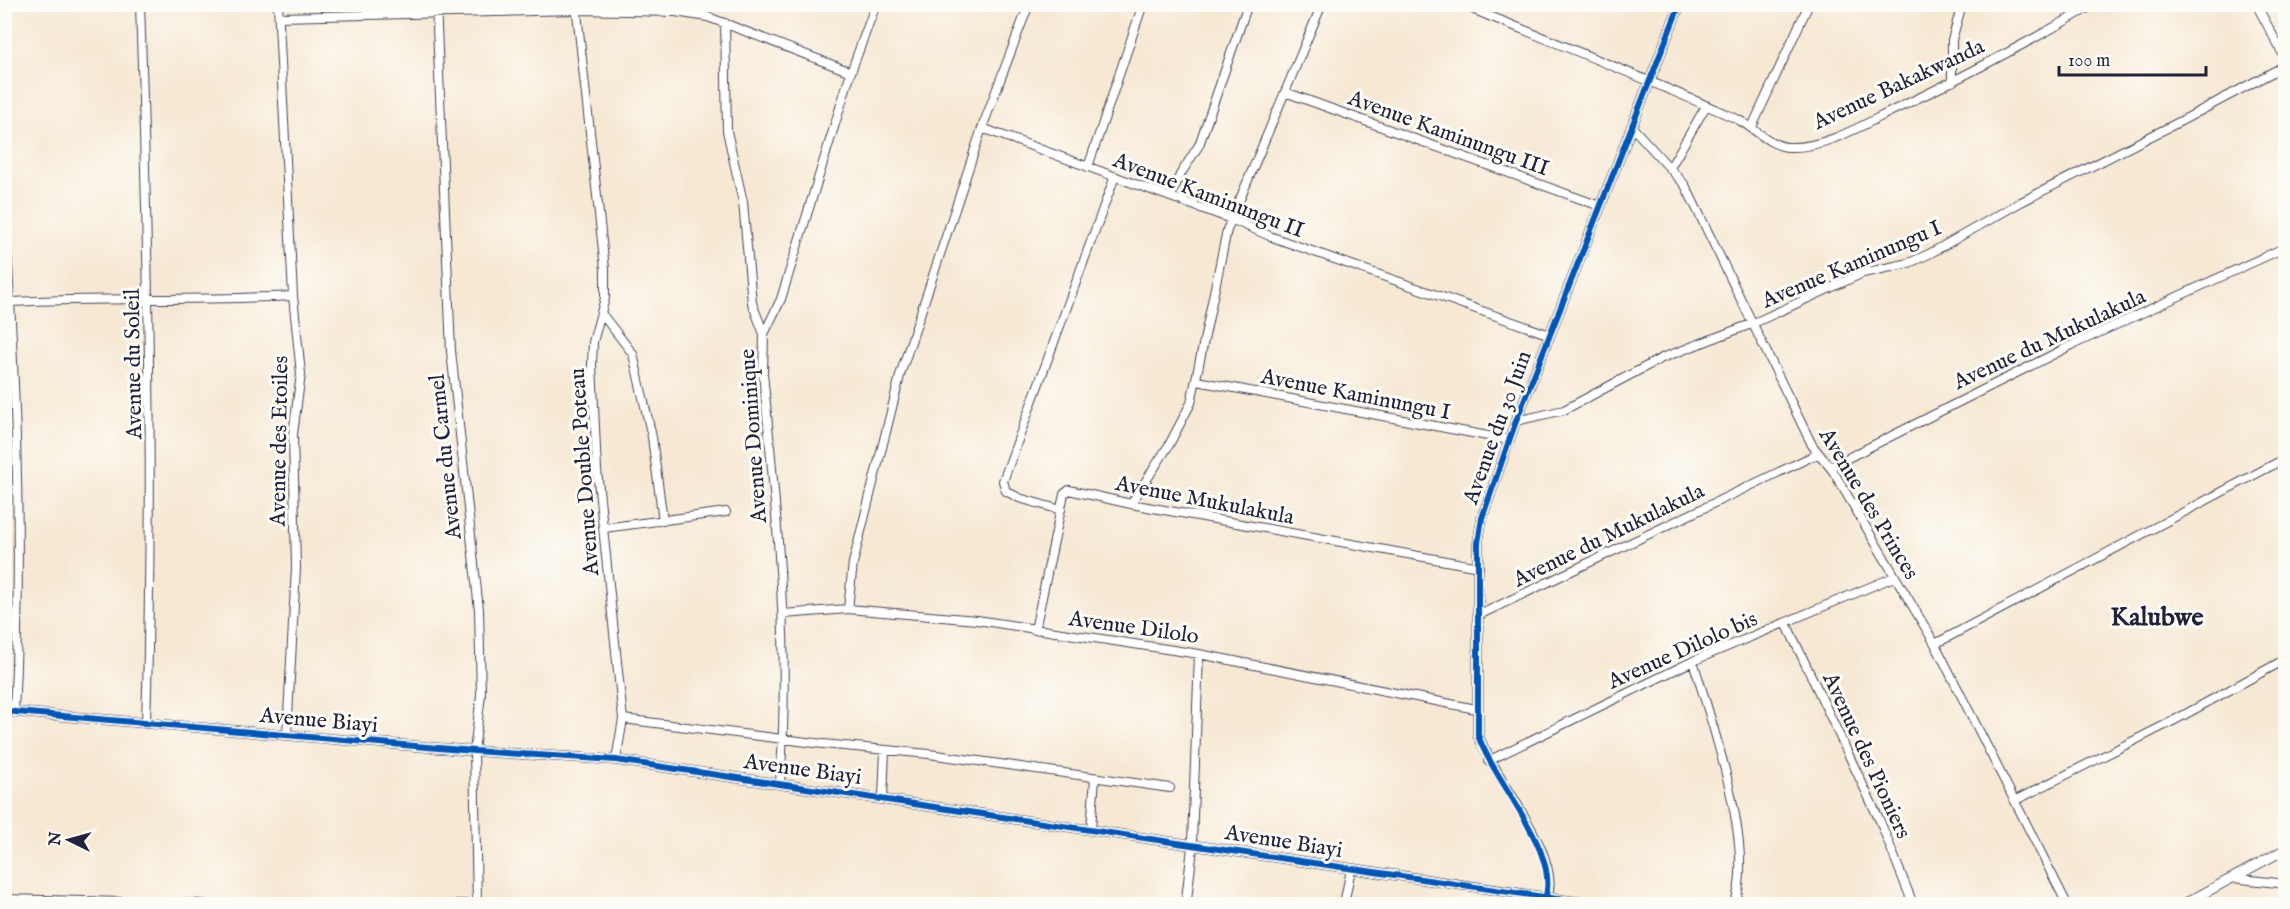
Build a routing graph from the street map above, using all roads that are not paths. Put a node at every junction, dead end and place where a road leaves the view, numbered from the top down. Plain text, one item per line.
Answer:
1 (140, 4) edge
2 (278, 4) edge
3 (436, 4) edge
4 (876, 4) edge
5 (1029, 4) edge
6 (1143, 4) edge
7 (1248, 4) edge
8 (1322, 4) edge
9 (1460, 4) edge
10 (1680, 4) edge
11 (1809, 4) edge
12 (1962, 4) edge
13 (2095, 4) edge
14 (2256, 4) edge
15 (577, 7) edge
16 (436, 14) junction
17 (4, 17) edge
18 (279, 17) junction
19 (725, 24) junction
20 (4, 39) edge
21 (2286, 60) edge
22 (2286, 65) edge
23 (851, 72) junction
24 (1648, 80) junction
25 (1952, 82) junction
26 (1285, 92) junction
27 (1706, 106) junction
28 (1752, 127) junction
29 (981, 128) junction
30 (1633, 128) junction
31 (1088, 166) junction
32 (1671, 166) junction
33 (1115, 176) junction
34 (1171, 196) junction
35 (4, 202) edge
36 (1600, 206) junction
37 (1231, 219) junction
38 (2284, 251) edge
39 (7, 275) edge
40 (293, 296) junction
41 (149, 299) junction
42 (11, 302) junction
43 (601, 313) junction
44 (1754, 323) junction
45 (764, 334) junction
46 (1550, 335) junction
47 (1197, 381) junction
48 (1516, 421) junction
49 (1509, 440) junction
50 (1817, 454) junction
51 (2286, 458) edge
52 (1830, 467) junction
53 (1131, 504) junction
54 (1061, 510) junction
55 (726, 512) dead end
56 (663, 521) junction
57 (604, 528) junction
58 (1479, 567) junction
59 (1894, 577) junction
60 (848, 609) junction
61 (783, 614) junction
62 (1479, 615) junction
63 (1786, 623) junction
64 (1035, 630) junction
65 (1935, 644) junction
66 (1199, 654) junction
67 (2286, 659) edge
68 (1693, 661) junction
69 (1476, 709) junction
70 (10, 711) edge
71 (622, 719) junction
72 (146, 723) junction
73 (287, 734) junction
74 (783, 740) junction
75 (885, 750) junction
76 (474, 751) junction
77 (616, 759) junction
78 (1488, 761) junction
79 (1095, 778) junction
80 (780, 783) junction
81 (1170, 788) dead end
82 (884, 798) junction
83 (2016, 800) junction
84 (1091, 828) junction
85 (1192, 843) junction
86 (2286, 849) edge
87 (1351, 869) junction
88 (2233, 878) junction
89 (2286, 884) edge
90 (4, 899) edge
91 (1545, 901) edge
92 (59, 902) edge
93 (192, 904) edge
94 (203, 904) edge
95 (457, 904) edge
96 (477, 904) edge
97 (484, 904) edge
98 (1186, 904) edge
99 (1344, 904) edge
100 (1591, 904) edge
101 (1734, 904) edge
102 (1914, 904) edge
103 (2067, 904) edge
104 (2184, 904) edge

1 - 41 street, Avenue du Soleil
2 - 18 street, Avenue des Etoiles
3 - 16 street, Avenue du Carmel
4 - 23 street, Avenue Dominique
5 - 29 street
6 - 31 street
7 - 34 street
8 - 26 street
9 - 24 street, Avenue Bakakwanda
10 - 24 street, Avenue du 30 Juin
11 - 28 street
12 - 25 street
13 - 25 street, Avenue Bakakwanda
14 - 21 street
15 - 16 street
15 - 19 street
15 - 43 street, Avenue Double Poteau
16 - 18 street
16 - 76 street, Avenue du Carmel
17 - 20 street
18 - 40 street, Avenue des Etoiles
19 - 23 street
19 - 45 street
22 - 44 street, Avenue Kaminungu I
23 - 45 street, Avenue Dominique
24 - 27 street, Avenue Bakakwanda
24 - 30 street, Avenue du 30 Juin
25 - 28 street, Avenue Bakakwanda
26 - 36 street, Avenue Kaminungu III
26 - 37 street
27 - 28 street, Avenue Bakakwanda
27 - 32 street
29 - 31 street, Avenue Kaminungu II
29 - 60 street
30 - 32 street, Avenue des Princes
30 - 36 street, Avenue du 30 Juin
31 - 33 street, Avenue Kaminungu II
32 - 44 street, Avenue des Princes
33 - 34 street, Avenue Kaminungu II
33 - 54 street
34 - 37 street, Avenue Kaminungu II
35 - 39 street
36 - 46 street, Avenue du 30 Juin
37 - 46 street, Avenue Kaminungu II
37 - 47 street
38 - 52 street, Avenue du Mukulakula
39 - 42 street
40 - 41 street
40 - 73 street, Avenue des Etoiles
41 - 42 street
41 - 72 street, Avenue du Soleil
42 - 70 street
43 - 56 street
43 - 57 street, Avenue Double Poteau
44 - 48 street, Avenue Kaminungu I
44 - 50 street, Avenue des Princes
45 - 61 street, Avenue Dominique
46 - 48 street, Avenue du 30 Juin
47 - 49 street, Avenue Kaminungu I
47 - 53 street
48 - 49 street, Avenue du 30 Juin
49 - 58 street, Avenue du 30 Juin
50 - 52 street, Avenue des Princes
50 - 62 street, Avenue du Mukulakula
51 - 65 street
52 - 59 street, Avenue des Princes
53 - 54 street, Avenue Mukulakula
53 - 58 street, Avenue Mukulakula
54 - 64 street, Avenue Mukulakula
55 - 56 street
56 - 57 street
57 - 71 street, Avenue Double Poteau
58 - 62 street, Avenue du 30 Juin
59 - 63 street, Avenue Dilolo bis
59 - 65 street, Avenue des Princes
60 - 61 street, Avenue Dilolo
60 - 64 street, Avenue Dilolo
61 - 74 street, Avenue Dominique
62 - 69 street, Avenue du 30 Juin
63 - 68 street, Avenue Dilolo bis
63 - 102 street, Avenue des Pioniers
64 - 66 street, Avenue Dilolo
65 - 83 street, Avenue des Princes
66 - 69 street, Avenue Dilolo
66 - 85 street
67 - 83 street
68 - 78 street, Avenue Dilolo bis
68 - 101 street
69 - 78 street, Avenue du 30 Juin
70 - 72 street, Avenue Biayi
71 - 74 street
71 - 77 street, Avenue Double Poteau
72 - 73 street, Avenue Biayi
73 - 76 street, Avenue Biayi
74 - 75 street
74 - 80 street, Avenue Dominique
75 - 79 street
75 - 82 street
76 - 77 street, Avenue Biayi
76 - 96 street, Avenue du Carmel
77 - 80 street, Avenue Biayi
78 - 91 street, Avenue du 30 Juin
79 - 81 street
79 - 84 street
80 - 82 street, Avenue Biayi
82 - 84 street, Avenue Biayi
83 - 103 street, Avenue des Princes
84 - 85 street, Avenue Biayi
85 - 87 street, Avenue Biayi
85 - 98 street
86 - 88 street
87 - 91 street, Avenue Biayi
87 - 99 street
88 - 89 street
88 - 104 street
90 - 92 street
91 - 100 street, Avenue Biayi
92 - 93 street
93 - 94 street
95 - 96 street
96 - 97 street

